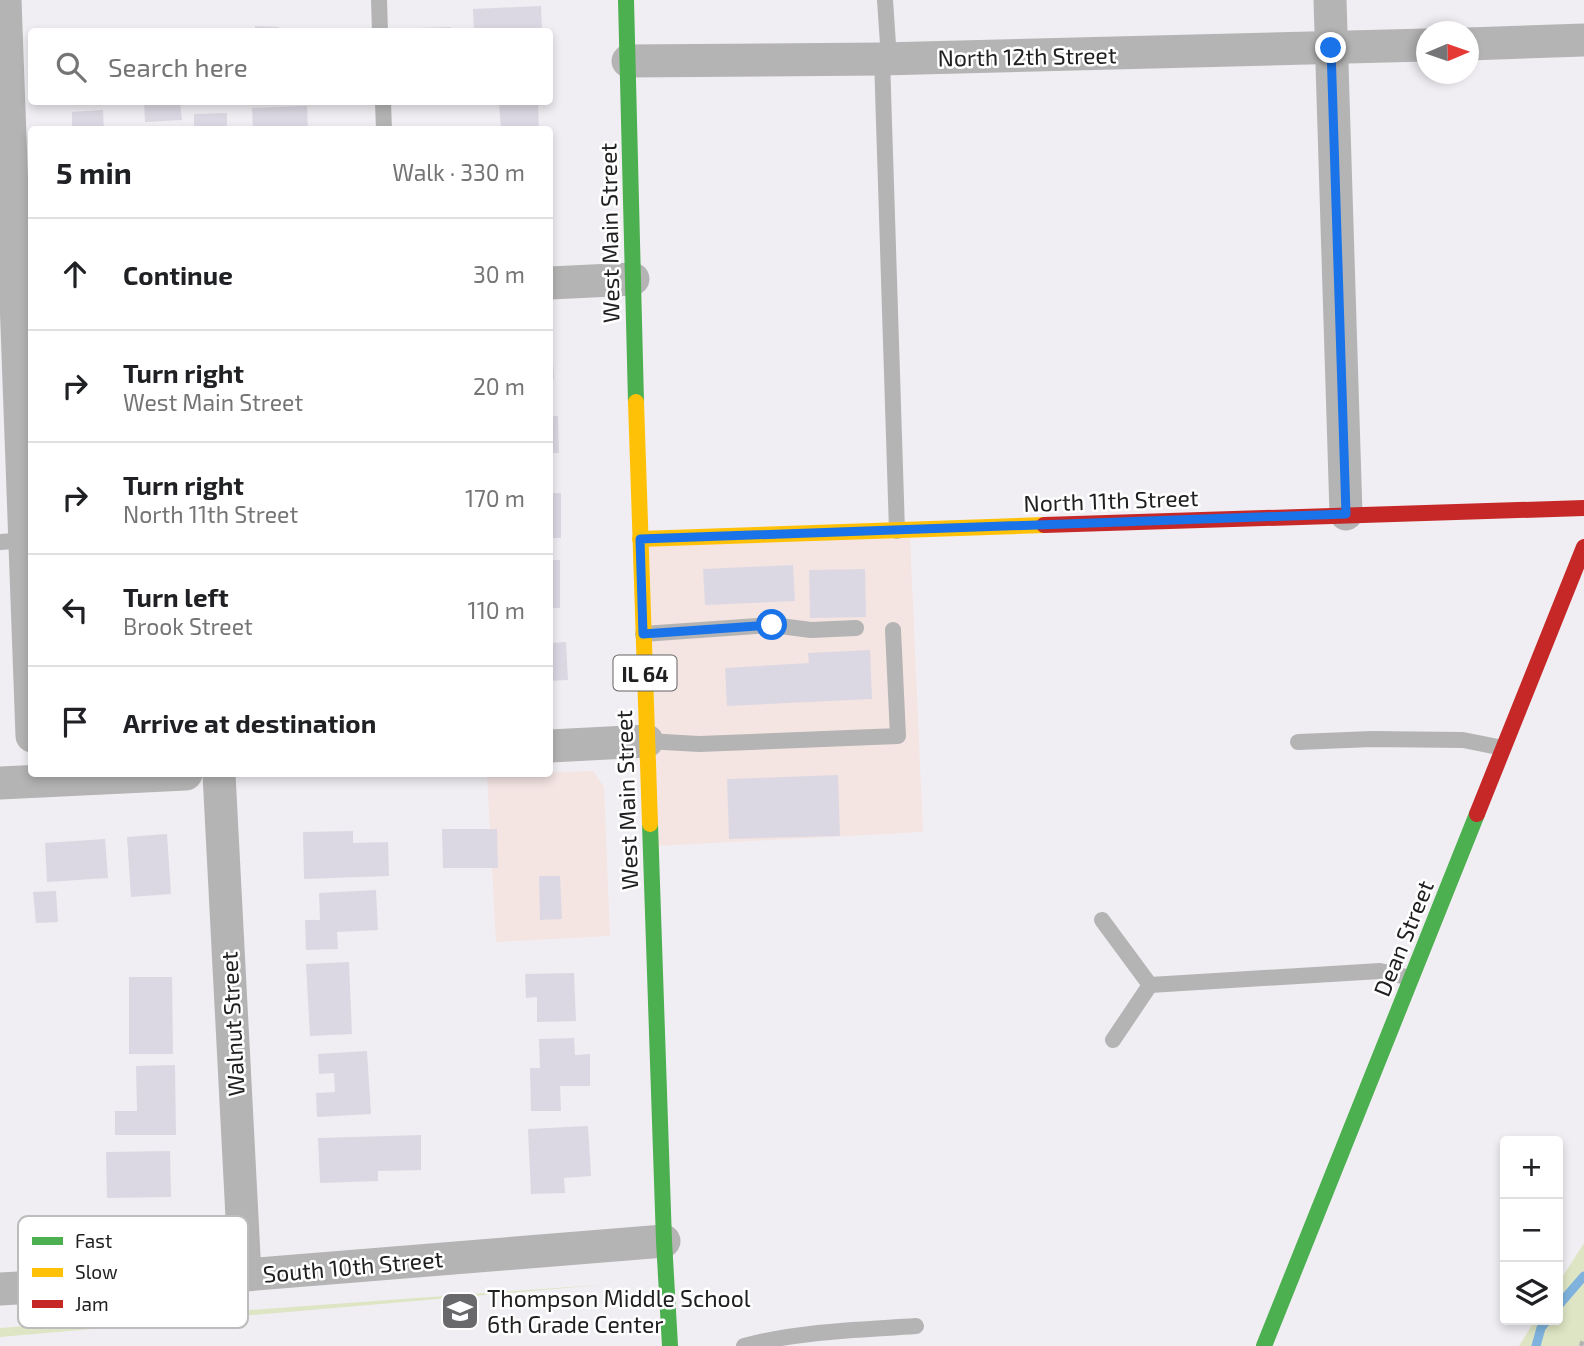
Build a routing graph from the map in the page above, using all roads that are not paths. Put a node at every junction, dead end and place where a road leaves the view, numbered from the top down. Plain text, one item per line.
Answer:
1 (5, 0) edge
2 (379, 0) edge
3 (626, 0) edge
4 (885, 0) edge
5 (1330, 0) edge
6 (380, 28) edge
7 (1584, 40) edge
8 (1479, 44) edge
9 (1416, 45) edge
10 (1331, 48) junction
11 (885, 59) junction
12 (628, 61) junction
13 (8, 85) edge
14 (383, 105) edge
15 (384, 126) edge
16 (633, 279) junction
17 (553, 283) edge
18 (15, 308) edge
19 (1584, 508) edge
20 (1346, 514) junction
21 (897, 531) junction
22 (640, 539) junction
23 (18, 541) edge
24 (1584, 547) edge
25 (856, 628) dead end
26 (893, 630) dead end
27 (643, 634) junction
28 (28, 680) edge
29 (647, 741) junction
30 (1298, 742) dead end
31 (553, 746) edge
32 (1503, 748) junction
33 (33, 777) edge
34 (219, 777) edge
35 (0, 783) edge
36 (1102, 920) dead end
37 (1412, 978) junction
38 (1150, 985) junction
39 (1113, 1040) dead end
40 (242, 1216) edge
41 (664, 1241) junction
42 (248, 1275) edge
43 (18, 1288) edge
44 (0, 1289) edge
45 (916, 1326) dead end
46 (670, 1346) edge
47 (744, 1346) edge
48 (1264, 1346) edge

1 - 13 street
2 - 6 lane
3 - 12 street, West Main Street / IL 64
4 - 11 lane
5 - 10 street
7 - 8 street
9 - 10 street, North 12th Street
10 - 11 street, North 12th Street
10 - 20 street
11 - 12 street, North 12th Street
11 - 21 lane
12 - 16 street, West Main Street / IL 64
13 - 18 street
14 - 15 lane
16 - 17 street
16 - 22 street, West Main Street / IL 64
18 - 23 street
19 - 20 street, North 11th Street
20 - 21 street, North 11th Street
21 - 22 street, North 11th Street
22 - 27 street, West Main Street / IL 64
23 - 28 street
24 - 32 street, Dean Street
25 - 27 lane
26 - 29 lane
27 - 29 street, West Main Street / IL 64
29 - 31 street
29 - 41 street, West Main Street / IL 64
30 - 32 lane
32 - 37 street, Dean Street
33 - 35 street
34 - 40 street, Walnut Street
36 - 38 lane
37 - 38 lane
37 - 48 street, Dean Street
38 - 39 lane
41 - 42 street, South 10th Street
41 - 46 street, West Main Street / IL 64
43 - 44 street, South 10th Street
45 - 47 lane

